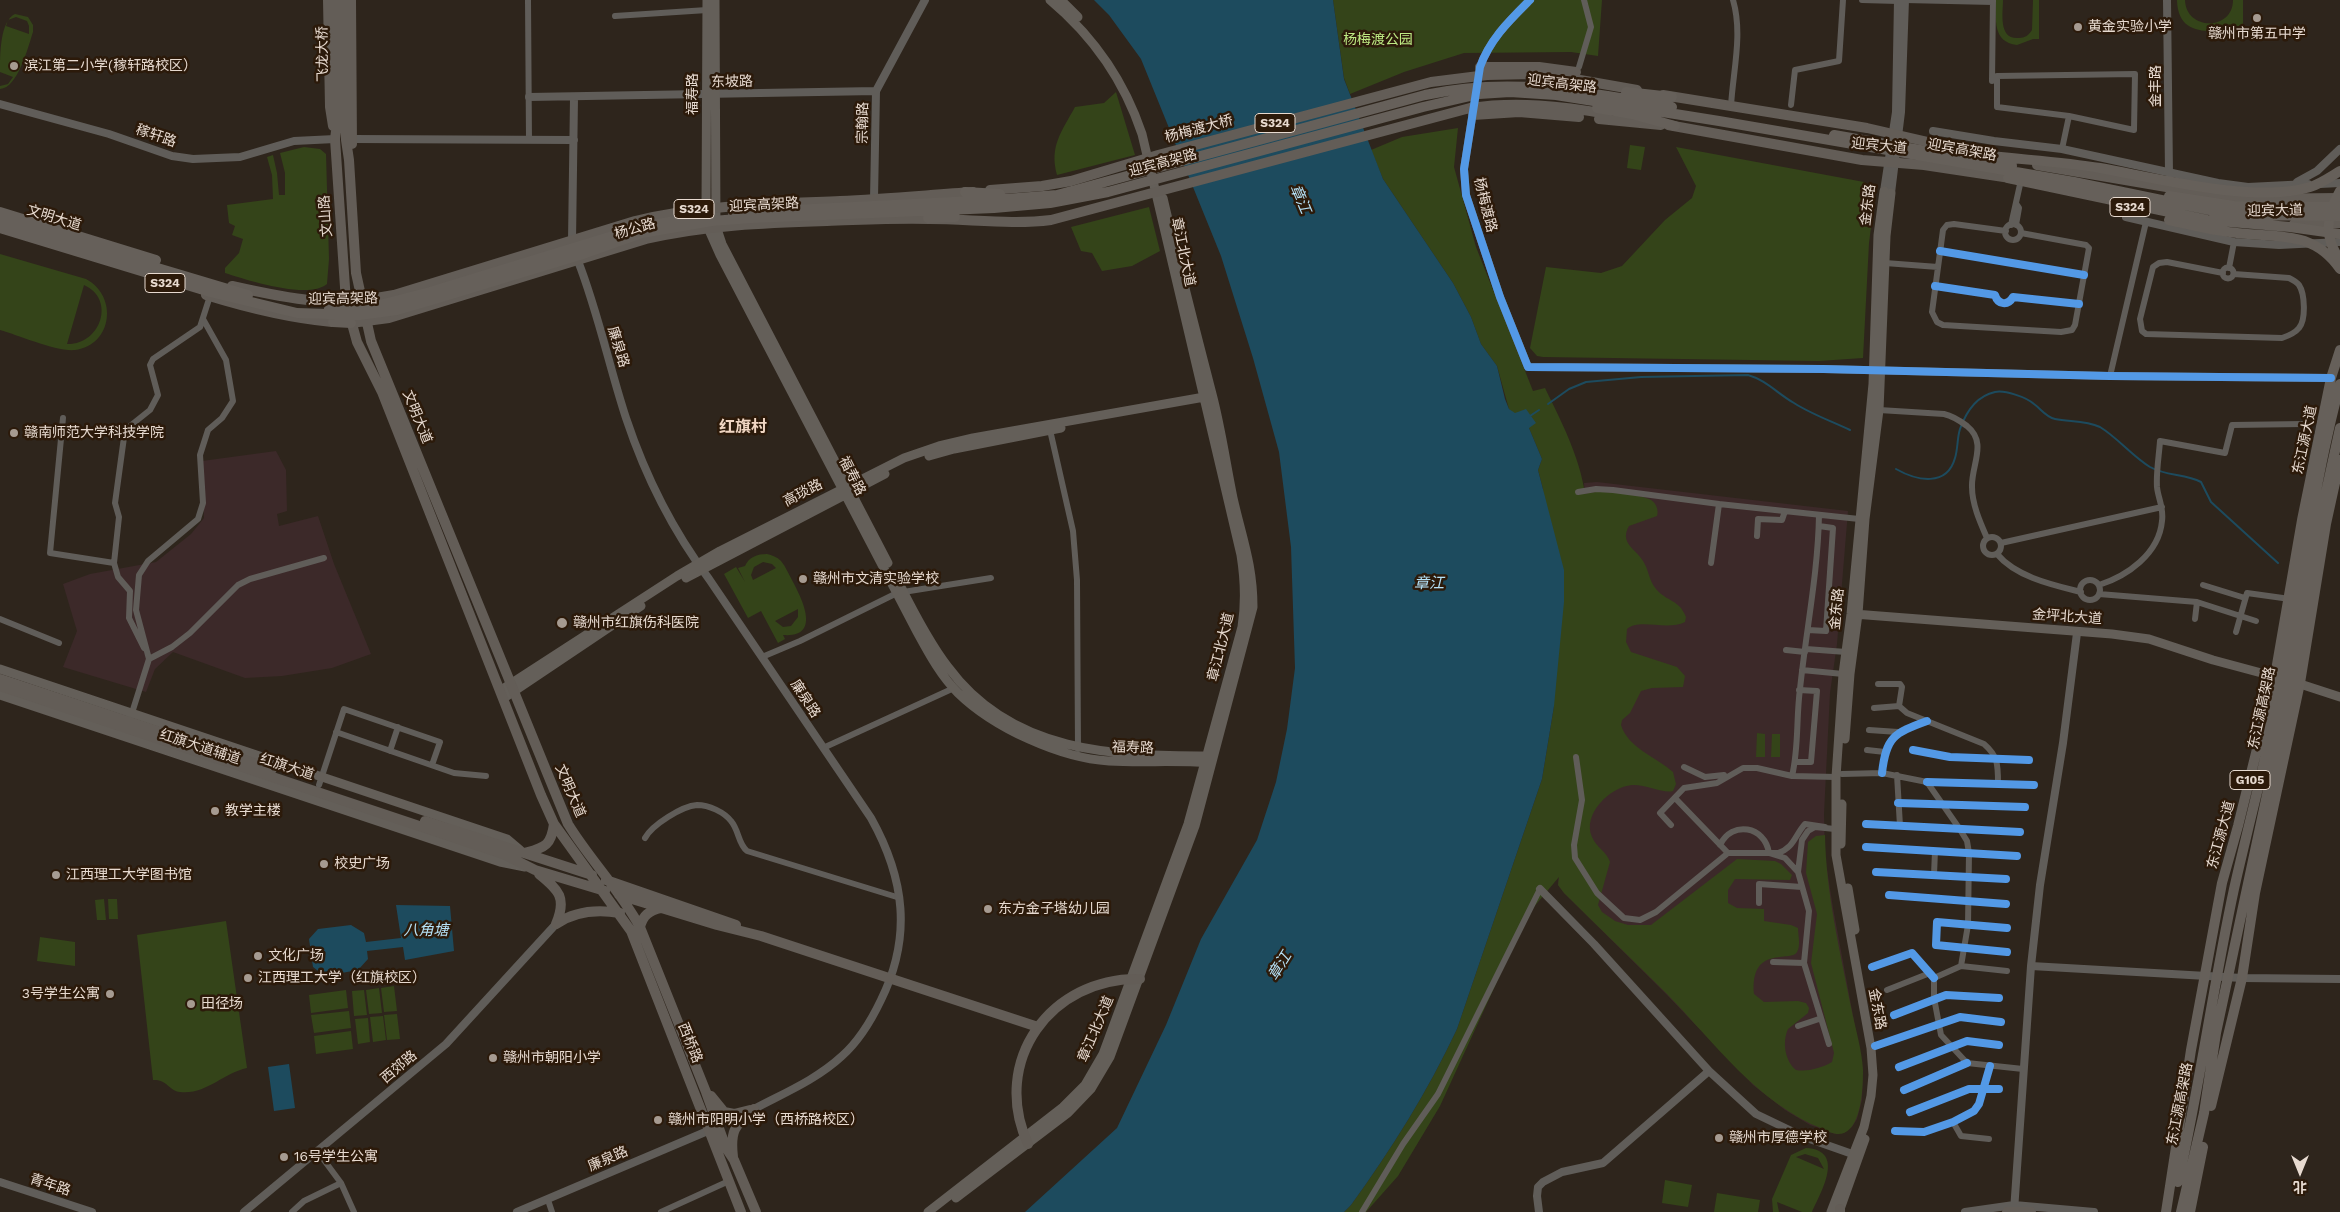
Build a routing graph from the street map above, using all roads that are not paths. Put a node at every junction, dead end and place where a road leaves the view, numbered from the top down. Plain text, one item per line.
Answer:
1 (328, 0) edge
2 (336, 0) edge
3 (343, 0) edge
4 (351, 0) edge
5 (528, 0) edge
6 (707, 0) edge
7 (715, 0) edge
8 (925, 0) edge
9 (1050, 0) edge
10 (1061, 0) edge
11 (1530, 0) edge
12 (1584, 0) edge
13 (1733, 0) edge
14 (1842, 0) edge
15 (1862, 0) edge
16 (1898, 0) edge
17 (1905, 0) edge
18 (2166, 0) edge
19 (1993, 1) edge
20 (707, 10) junction
21 (615, 16) dead end
22 (1579, 66) dead end
23 (1480, 67) junction
24 (1599, 82) junction
25 (1992, 82) dead end
26 (1532, 89) junction
27 (876, 91) junction
28 (1465, 92) junction
29 (710, 95) junction
30 (528, 97) junction
31 (1672, 97) junction
32 (574, 98) junction
33 (1607, 99) junction
34 (0, 104) edge
35 (1791, 105) dead end
36 (1731, 106) junction
37 (341, 107) junction
38 (1472, 115) junction
39 (2069, 116) junction
40 (1675, 126) junction
41 (1933, 131) dead end
42 (1895, 138) junction
43 (335, 139) junction
44 (353, 140) junction
45 (529, 140) junction
46 (574, 140) junction
47 (2062, 149) junction
48 (2340, 149) edge
49 (1924, 158) junction
50 (349, 160) junction
51 (1892, 162) junction
52 (2340, 171) edge
53 (2169, 173) junction
54 (2021, 180) junction
55 (2340, 183) edge
56 (2290, 185) junction
57 (1107, 187) junction
58 (1158, 188) junction
59 (2072, 191) junction
60 (2340, 191) edge
61 (964, 192) joint
62 (1888, 192) junction
63 (2340, 198) edge
64 (874, 200) junction
65 (994, 204) junction
66 (1025, 205) junction
67 (710, 207) junction
68 (2340, 207) edge
69 (0, 212) edge
70 (0, 216) edge
71 (2340, 216) edge
72 (2126, 217) dead end
73 (928, 218) junction
74 (0, 221) edge
75 (2146, 222) junction
76 (2340, 223) edge
77 (2014, 225) junction
78 (712, 227) junction
79 (0, 228) edge
80 (2006, 230) junction
81 (0, 232) edge
82 (2021, 233) junction
83 (2340, 234) edge
84 (572, 241) junction
85 (2234, 242) junction
86 (2340, 242) edge
87 (1940, 251) junction
88 (2340, 259) edge
89 (578, 261) junction
90 (1885, 263) junction
91 (1938, 267) junction
92 (2229, 268) junction
93 (2340, 269) edge
94 (2223, 273) junction
95 (2234, 274) junction
96 (2084, 275) junction
97 (1935, 286) junction
98 (210, 296) junction
99 (258, 298) junction
100 (361, 300) junction
101 (346, 302) junction
102 (2079, 304) junction
103 (204, 319) junction
104 (366, 321) junction
105 (332, 322) joint
106 (351, 323) junction
107 (2340, 350) edge
108 (2340, 356) edge
109 (1877, 370) junction
110 (2110, 376) junction
111 (2331, 378) junction
112 (2340, 384) edge
113 (1209, 399) junction
114 (1879, 410) junction
115 (63, 418) dead end
116 (2331, 419) junction
117 (2303, 424) dead end
118 (2340, 428) edge
119 (1050, 430) junction
120 (2340, 460) edge
121 (847, 489) junction
122 (1578, 492) dead end
123 (1719, 504) junction
124 (2162, 507) junction
125 (1784, 511) junction
126 (1819, 515) junction
127 (1859, 519) junction
128 (1819, 526) junction
129 (1757, 536) dead end
130 (1987, 538) junction
131 (2001, 543) junction
132 (1998, 554) junction
133 (324, 558) dead end
134 (114, 563) junction
135 (1711, 563) dead end
136 (700, 566) junction
137 (992, 578) dead end
138 (2098, 585) junction
139 (2203, 585) dead end
140 (900, 592) junction
141 (2081, 592) junction
142 (2099, 594) junction
143 (2245, 598) junction
144 (2290, 599) junction
145 (2198, 602) junction
146 (1855, 614) junction
147 (2241, 615) junction
148 (0, 619) edge
149 (2195, 619) dead end
150 (2256, 621) dead end
151 (1808, 630) junction
152 (2236, 632) dead end
153 (2077, 633) junction
154 (59, 643) dead end
155 (1786, 650) dead end
156 (1806, 651) junction
157 (1846, 652) junction
158 (762, 657) junction
159 (149, 658) junction
160 (0, 669) edge
161 (1802, 670) junction
162 (1843, 674) junction
163 (2275, 676) junction
164 (0, 678) edge
165 (2300, 683) junction
166 (1878, 684) dead end
167 (0, 686) edge
168 (954, 688) junction
169 (1799, 690) junction
170 (507, 691) junction
171 (0, 695) edge
172 (2340, 696) edge
173 (1899, 706) junction
174 (1874, 708) dead end
175 (130, 717) junction
176 (1927, 721) junction
177 (398, 727) junction
178 (1869, 730) dead end
179 (336, 732) junction
180 (1898, 732) junction
181 (823, 748) junction
182 (1867, 750) dead end
183 (1913, 750) dead end
184 (390, 751) junction
185 (1078, 752) junction
186 (1885, 752) junction
187 (1576, 757) dead end
188 (1209, 759) junction
189 (1998, 760) junction
190 (2029, 760) dead end
191 (1795, 762) junction
192 (432, 765) junction
193 (1684, 767) dead end
194 (1735, 772) junction
195 (1882, 773) junction
196 (1839, 775) junction
197 (1897, 775) junction
198 (486, 776) dead end
199 (1792, 776) junction
200 (320, 781) junction
201 (1927, 782) junction
202 (1998, 783) junction
203 (2034, 785) dead end
204 (1675, 798) junction
205 (1898, 804) junction
206 (1942, 805) junction
207 (2025, 808) dead end
208 (2253, 814) junction
209 (554, 824) junction
210 (1866, 824) dead end
211 (2262, 824) junction
212 (1671, 825) dead end
213 (1900, 826) junction
214 (1825, 827) junction
215 (1959, 828) junction
216 (1835, 829) junction
217 (2020, 832) dead end
218 (645, 838) dead end
219 (1720, 845) junction
220 (1866, 847) dead end
221 (1935, 851) junction
222 (1728, 853) junction
223 (1769, 853) junction
224 (524, 854) junction
225 (1970, 854) junction
226 (2017, 856) dead end
227 (535, 870) junction
228 (1798, 872) junction
229 (1876, 872) dead end
230 (591, 874) junction
231 (1934, 875) junction
232 (1969, 877) junction
233 (607, 880) junction
234 (2006, 880) dead end
235 (1802, 887) junction
236 (1540, 889) joint
237 (603, 891) junction
238 (619, 895) junction
239 (1889, 895) dead end
240 (900, 898) junction
241 (1970, 901) junction
242 (1759, 903) dead end
243 (2006, 904) dead end
244 (662, 907) junction
245 (620, 913) junction
246 (556, 924) junction
247 (1968, 925) junction
248 (640, 927) junction
249 (2007, 928) dead end
250 (761, 936) junction
251 (1965, 948) junction
252 (2007, 952) dead end
253 (1773, 962) dead end
254 (1804, 963) junction
255 (1961, 966) junction
256 (2031, 966) junction
257 (1872, 967) dead end
258 (2007, 971) dead end
259 (1932, 975) junction
260 (2206, 975) junction
261 (2242, 978) junction
262 (1135, 979) junction
263 (2340, 979) edge
264 (891, 980) junction
265 (1888, 990) dead end
266 (1934, 998) junction
267 (1999, 998) dead end
268 (1894, 1015) dead end
269 (1819, 1019) junction
270 (2001, 1022) dead end
271 (1938, 1024) junction
272 (1798, 1026) dead end
273 (1038, 1027) junction
274 (1829, 1044) dead end
275 (1999, 1045) dead end
276 (1875, 1046) junction
277 (1952, 1046) junction
278 (1968, 1063) junction
279 (2222, 1064) junction
280 (1990, 1066) junction
281 (1899, 1067) dead end
282 (2024, 1069) junction
283 (1709, 1071) junction
284 (2187, 1078) junction
285 (1983, 1087) junction
286 (1999, 1089) dead end
287 (1904, 1090) dead end
288 (706, 1092) junction
289 (754, 1109) junction
290 (1910, 1112) dead end
291 (1953, 1122) junction
292 (710, 1130) junction
293 (1895, 1131) dead end
294 (1988, 1139) dead end
295 (1026, 1141) junction
296 (318, 1152) junction
297 (1855, 1155) junction
298 (734, 1160) junction
299 (728, 1180) junction
300 (0, 1182) edge
301 (341, 1183) junction
302 (2193, 1198) junction
303 (2170, 1199) junction
304 (548, 1200) junction
305 (2012, 1209) edge
306 (1838, 1211) edge
307 (92, 1212) edge
308 (244, 1212) edge
309 (292, 1212) edge
310 (354, 1212) edge
311 (517, 1212) edge
312 (552, 1212) edge
313 (661, 1212) edge
314 (741, 1212) edge
315 (756, 1212) edge
316 (928, 1212) edge
317 (938, 1212) edge
318 (1362, 1212) edge
319 (1539, 1212) edge
320 (1965, 1212) edge
321 (2031, 1212) edge
322 (2094, 1212) edge
323 (2160, 1212) edge
324 (2166, 1212) edge
325 (2171, 1212) edge
326 (2181, 1212) edge
327 (2190, 1212) edge
328 (2198, 1212) edge

1 - 43 main road
2 - 37 main road, 飞龙大桥
3 - 37 main road, 飞龙大桥
4 - 44 main road
5 - 30 street
6 - 20 main road, 福寿路
7 - 29 main road, 福寿路
8 - 27 street, 宗翰路
9 - 58 main road, 章江北大道
10 - 58 main road, 章江北大道
11 - 23 street, 杨梅渡路
12 - 22 street
13 - 36 street
14 - 35 street
15 - 16 street
16 - 42 street, 金东路
17 - 19 street
17 - 42 street, 金东路
18 - 53 street, 金丰路
19 - 25 street
20 - 21 street
20 - 29 main road, 福寿路
23 - 24 main road
23 - 38 street, 杨梅渡路
24 - 26 main road, 迎宾大道 / S324
24 - 31 main road, 迎宾大道 / S324
26 - 28 highway
26 - 28 highway
26 - 31 highway
26 - 33 highway, 迎宾高架路
26 - 40 highway
26 - 66 main road, 杨梅渡大桥 / S324
26 - 66 main road, S324
27 - 29 street, 东坡路
27 - 64 street, 宗翰路
28 - 57 highway, 迎宾高架路
29 - 32 street, 东坡路
29 - 67 main road, 福寿路
30 - 32 street, 东坡路
30 - 45 street
31 - 36 main road, 迎宾大道 / S324
32 - 46 street
33 - 42 highway, 迎宾高架路
33 - 49 highway, 迎宾高架路
34 - 43 street, 稼轩路
36 - 42 main road, 迎宾大道 / S324
37 - 43 main road, 文山路
37 - 50 main road, 文山路
38 - 40 main road, 迎宾大道
38 - 109 street, 杨梅渡路
39 - 39 street
39 - 47 street
40 - 51 main road, 迎宾大道 / S324
41 - 47 street
42 - 51 street, 金东路
42 - 52 highway
42 - 63 main road, 迎宾大道 / S324
42 - 68 highway, 迎宾高架路
43 - 101 main road, 文山路
44 - 45 street
44 - 50 main road
45 - 46 street
46 - 84 street
47 - 53 street
48 - 56 street
49 - 59 highway
49 - 71 highway, 迎宾高架路
50 - 100 main road, 文山路
51 - 54 main road, 迎宾大道 / S324
51 - 62 street, 金东路
53 - 56 street
54 - 76 main road, 迎宾大道 / S324
54 - 77 street
55 - 56 street
57 - 66 highway
57 - 66 highway
58 - 66 main road
58 - 113 main road, 章江北大道
59 - 83 highway
59 - 93 highway
60 - 88 highway
61 - 64 main road, 杨公路 / S324
61 - 66 highway
62 - 90 main road, 金东路
62 - 109 main road, 金东路
64 - 67 main road, 杨公路 / S324
65 - 66 highway, 迎宾高架路
65 - 79 highway, 迎宾高架路
65 - 99 highway, 迎宾高架路
66 - 73 highway
66 - 73 main road, 杨公路 / S324
67 - 78 main road, 福寿路
67 - 84 main road, 杨公路 / S324
69 - 99 highway
70 - 101 main road, 文明大道 / S324
72 - 75 street
73 - 78 main road, 杨公路 / S324
74 - 99 highway, 迎宾高架路
75 - 85 street
75 - 110 street
77 - 80 street
77 - 82 street
78 - 89 main road, 杨公路 / S324
78 - 121 main road, 福寿路
80 - 82 street
80 - 87 street
81 - 98 main road, S324
82 - 96 street
84 - 100 main road, 杨公路 / S324
85 - 86 street
85 - 92 street
87 - 91 street
87 - 96 street
89 - 104 main road, 杨公路 / S324
89 - 136 street, 廉泉路
90 - 91 street
90 - 109 main road, 金东路
91 - 97 street
92 - 94 street
92 - 95 street
94 - 95 street
94 - 95 street
96 - 102 street
97 - 102 street
97 - 102 street
98 - 103 street
98 - 105 main road, S324
100 - 101 main road, 文明大道 / S324
100 - 104 main road, 文明大道
101 - 106 main road, 文山路
103 - 134 street
103 - 159 street
104 - 106 main road, 杨公路 / S324
104 - 170 main road, 文明大道
105 - 106 highway, S324
106 - 170 main road, 文明大道
107 - 111 highway, 东江源大道 / G105
108 - 116 highway
109 - 110 street
109 - 114 main road, 金东路
109 - 127 main road, 金东路
110 - 111 street
111 - 144 highway, 东江源大道 / G105
112 - 116 highway, 东江源高架路
113 - 119 main road, 高琰路
113 - 121 main road, 高琰路
113 - 188 main road, 章江北大道
114 - 130 street
114 - 146 main road, 金东路
115 - 134 street
116 - 208 highway, 东江源高架路
117 - 124 street
118 - 211 highway, 东江源高架路
119 - 121 main road, 高琰路
119 - 185 street
120 - 165 highway, G105
121 - 136 main road, 高琰路
121 - 140 main road, 福寿路
122 - 123 street
123 - 125 street
123 - 135 street
124 - 131 street
124 - 138 street
125 - 126 street
125 - 129 street
126 - 127 street
126 - 128 street
127 - 146 main road, 金东路
128 - 151 street
128 - 151 street
130 - 131 street
130 - 132 street
131 - 132 street
132 - 141 street
133 - 159 street
134 - 159 street
136 - 158 street, 廉泉路
136 - 170 main road, 高琰路
137 - 140 street
138 - 141 street
138 - 142 street
139 - 143 street
140 - 158 street
140 - 168 main road, 福寿路
140 - 185 main road, 福寿路
141 - 142 street
142 - 145 street
143 - 144 street
143 - 147 street
144 - 163 highway, 东江源大道 / G105
145 - 147 street
145 - 149 street
146 - 153 main road, 金坪北大道
146 - 157 main road, 金东路
146 - 196 main road, 金东路
147 - 150 street
147 - 152 street
148 - 154 street
151 - 156 street
153 - 163 main road, 金坪北大道
153 - 256 street
155 - 156 street
156 - 157 street
156 - 161 street
157 - 162 main road, 金东路
158 - 181 street, 廉泉路
159 - 175 street
160 - 175 main road
161 - 162 street
161 - 169 street
162 - 196 main road, 金东路
163 - 165 main road, 金坪北大道
163 - 260 highway, 东江源大道 / G105
164 - 175 main road, 红旗大道
165 - 172 main road, 金坪北大道
165 - 261 highway, G105
166 - 173 street
167 - 227 main road, 红旗大道
168 - 181 street
168 - 185 main road, 福寿路
169 - 191 street
169 - 191 street
170 - 209 main road, 文明大道
170 - 233 main road, 文明大道
171 - 227 main road, 红旗大道辅道
173 - 174 street
173 - 176 street
175 - 200 main road, 红旗大道
176 - 180 street
176 - 189 street
177 - 179 street
177 - 184 street
177 - 192 street
178 - 180 street
179 - 184 street
179 - 200 street
180 - 186 street
181 - 240 street, 廉泉路
182 - 186 street
183 - 189 street
184 - 192 street
185 - 188 main road, 福寿路
186 - 195 street
187 - 222 street
188 - 262 main road, 章江北大道
189 - 190 street
189 - 202 street
191 - 199 street
192 - 198 street
193 - 194 street
194 - 199 street
194 - 204 street
195 - 196 street
195 - 197 street
196 - 199 street
196 - 216 main road, 金东路
196 - 276 main road, 金东路
197 - 201 street
197 - 205 street
200 - 224 main road, 红旗大道
201 - 202 street
201 - 206 street
202 - 203 street
204 - 212 street
204 - 219 street
205 - 206 street
205 - 213 street
206 - 207 street
206 - 215 street
208 - 284 highway
208 - 325 highway, 东江源高架路
209 - 224 main road
209 - 230 main road, 文明大道
210 - 213 street
211 - 279 highway
211 - 326 highway, 东江源高架路
213 - 215 street
214 - 216 street
214 - 223 street
214 - 228 street
215 - 217 street
215 - 225 street
216 - 297 main road, 金东路
218 - 240 street
219 - 222 street
219 - 223 street
220 - 221 street
221 - 225 street
221 - 231 street
222 - 223 street
223 - 228 street
224 - 230 main road, 红旗大道
225 - 226 street
225 - 232 street
227 - 237 main road, 红旗大道
227 - 246 main road
228 - 235 street
229 - 231 street
230 - 233 main road, 红旗大道
230 - 237 main road, 文明大道
231 - 232 street
232 - 234 street
232 - 241 street
233 - 238 main road, 文明大道
233 - 250 main road, 红旗大道
235 - 242 street
235 - 254 street
236 - 283 street
236 - 318 street
237 - 238 main road, 红旗大道
237 - 245 main road, 西桥路
238 - 244 main road, 红旗大道
238 - 248 main road, 西桥路
239 - 241 street
240 - 264 street, 廉泉路
241 - 243 street
241 - 247 street
244 - 248 main road
244 - 250 main road, 红旗大道
245 - 246 main road
245 - 292 main road, 西桥路
246 - 296 street, 西郊路
247 - 249 street
247 - 251 street
247 - 251 street
248 - 288 main road, 西桥路
250 - 264 main road
251 - 252 street
251 - 255 street
253 - 254 street
254 - 269 street
255 - 258 street
255 - 259 street
256 - 260 street
256 - 282 street
257 - 259 street
259 - 265 street
259 - 266 street
260 - 261 street
260 - 284 highway, 东江源大道 / G105
261 - 263 street
261 - 279 highway, G105
262 - 273 main road
262 - 295 main road, 章江北大道
264 - 273 main road
264 - 289 street, 廉泉路
266 - 267 street
266 - 268 street
266 - 271 street
269 - 272 street
269 - 274 street
270 - 271 street
271 - 276 street
271 - 277 street
273 - 295 main road
275 - 277 street
276 - 297 main road, 金东路
277 - 278 street
277 - 281 street
278 - 280 street
278 - 287 street
279 - 302 highway, G105
280 - 282 street
280 - 285 street
282 - 305 street
283 - 297 street
283 - 319 street
284 - 303 highway, 东江源大道 / G105
285 - 286 street
285 - 290 street
285 - 291 street
288 - 289 main road
288 - 298 main road, 西桥路
289 - 298 main road
291 - 293 street
291 - 294 street
292 - 299 main road, 西桥路
292 - 304 street, 廉泉路
295 - 316 main road, 章江北大道
295 - 317 main road, 章江北大道
296 - 301 street
296 - 308 street, 西郊路
297 - 306 main road, 金东路
298 - 315 main road, 西桥路
299 - 313 street
299 - 314 main road, 西桥路
300 - 307 street, 青年路
301 - 309 street
301 - 310 street
302 - 327 highway, G105
302 - 328 highway
303 - 323 highway
303 - 324 highway, 东江源大道 / G105
304 - 311 street, 廉泉路
304 - 312 street
305 - 320 street
305 - 321 main road
305 - 322 street

